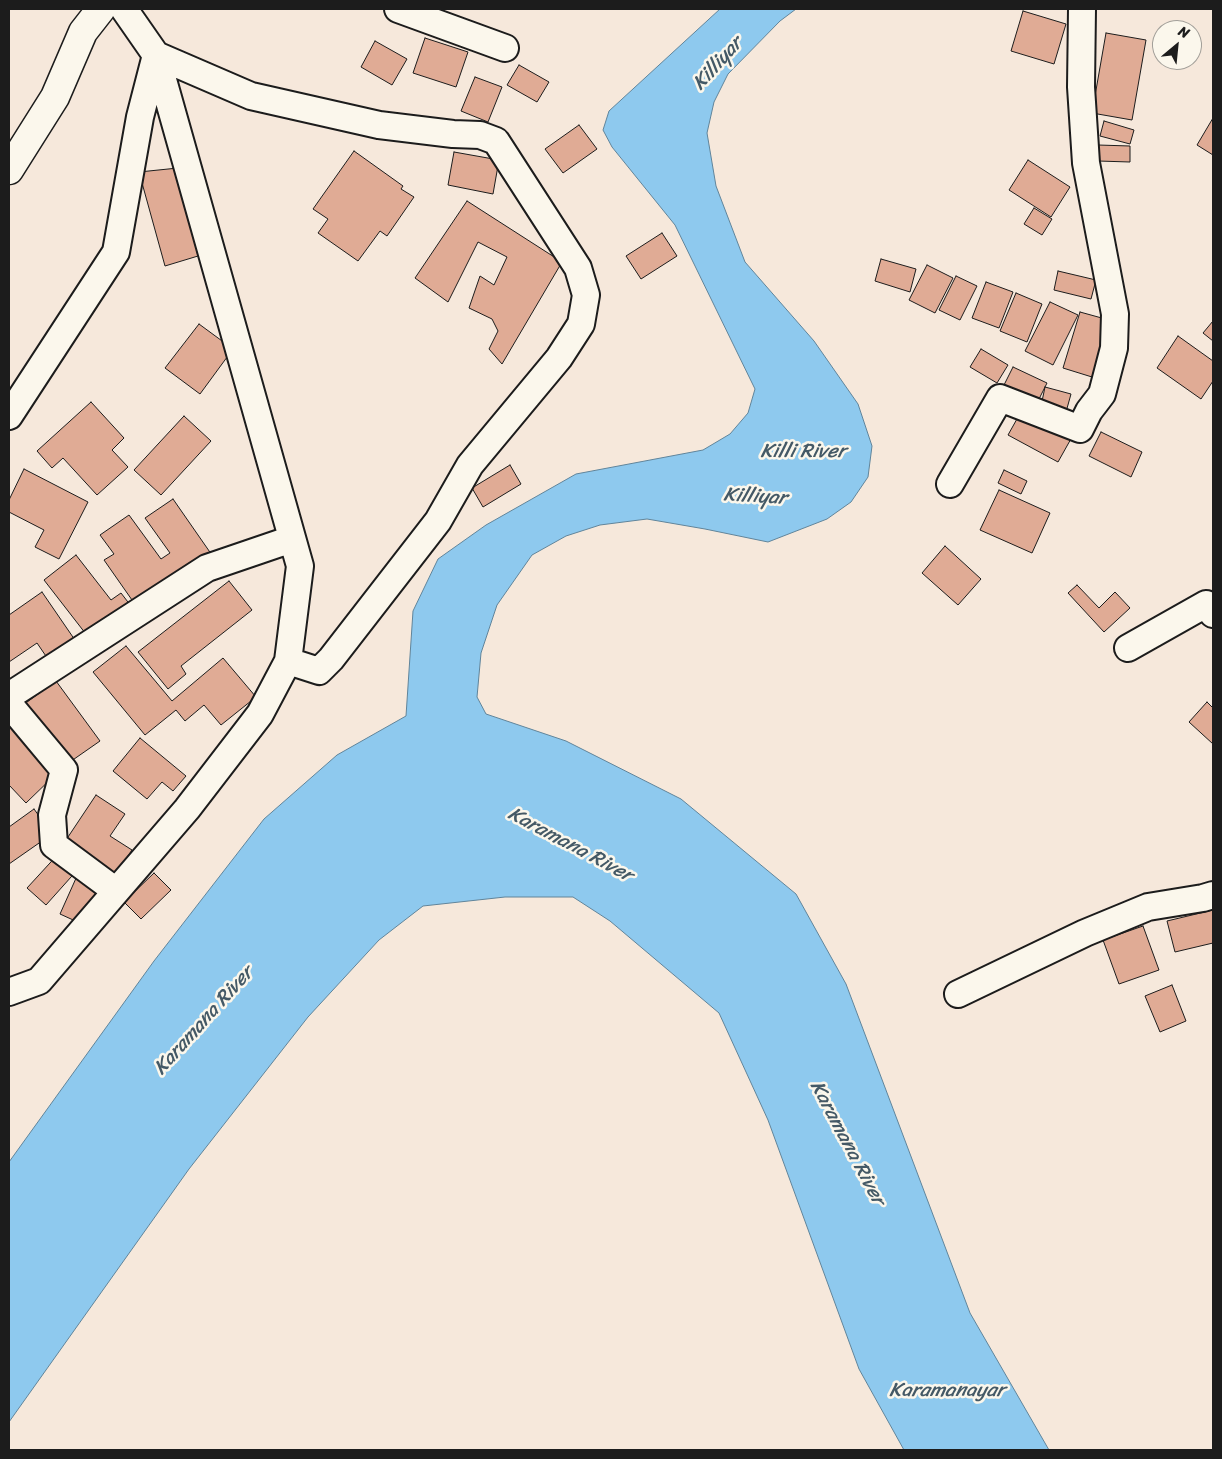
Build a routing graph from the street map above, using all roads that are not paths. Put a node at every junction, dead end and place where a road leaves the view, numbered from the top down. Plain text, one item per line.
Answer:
1 (101, 9) edge
2 (124, 9) edge
3 (398, 9) edge
4 (1082, 9) edge
5 (505, 48) dead end
6 (156, 55) junction
7 (9, 170) edge
8 (9, 416) edge
9 (950, 484) dead end
10 (292, 539) junction
11 (1213, 614) edge
12 (1128, 648) dead end
13 (288, 661) junction
14 (9, 696) edge
15 (9, 704) edge
16 (116, 891) junction
17 (1213, 895) edge
18 (9, 992) edge
19 (958, 994) dead end

1 - 7 main road
2 - 6 street
3 - 5 street
4 - 9 street
6 - 8 street
6 - 10 street
6 - 13 street
10 - 13 street
10 - 14 street
11 - 12 street
13 - 16 street
15 - 16 street
16 - 18 street
17 - 19 street

